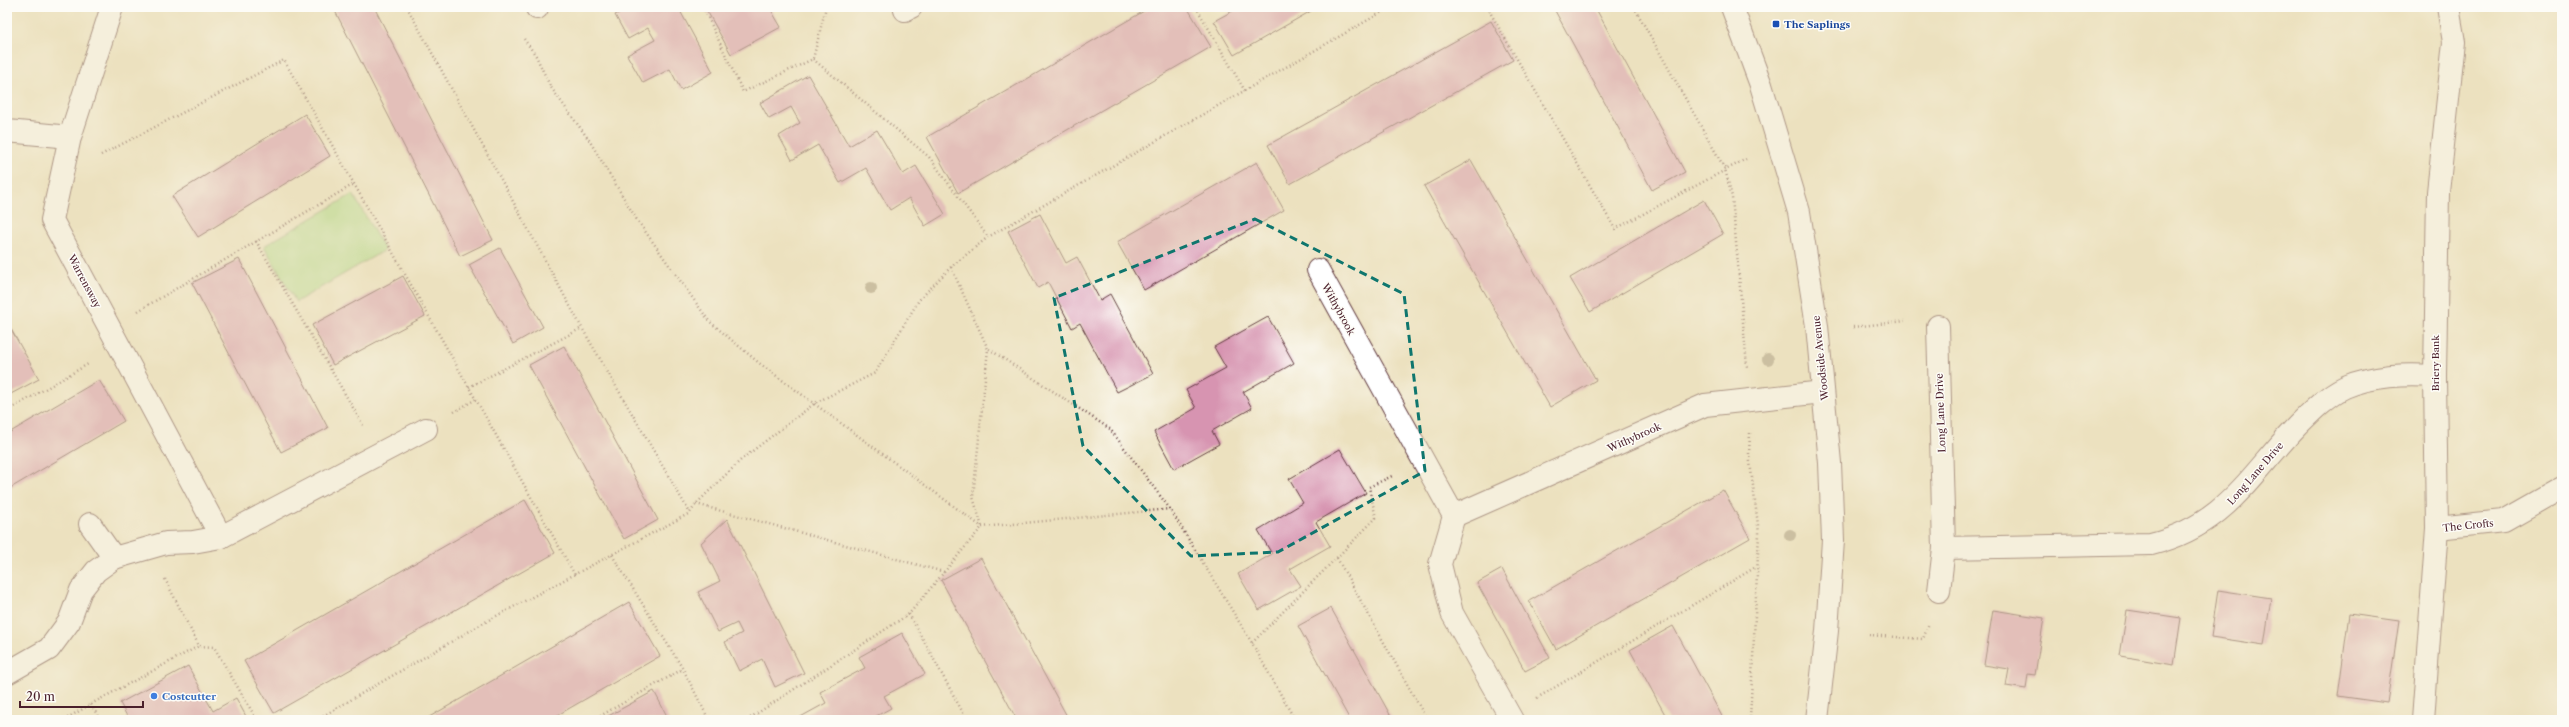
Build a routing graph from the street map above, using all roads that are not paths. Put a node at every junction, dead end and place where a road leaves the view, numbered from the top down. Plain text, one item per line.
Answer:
1 (112, 7) edge
2 (1732, 7) edge
3 (2448, 7) edge
4 (7, 132) edge
5 (70, 137) junction
6 (1318, 270) dead end
7 (1938, 326) road end
8 (2435, 376) junction
9 (1823, 392) junction
10 (426, 429) dead end
11 (2562, 488) edge
12 (1454, 516) junction
13 (90, 524) dead end
14 (2437, 528) junction
15 (221, 537) junction
16 (1944, 548) junction
17 (114, 558) junction
18 (1940, 591) road end
19 (7, 673) edge
20 (1510, 717) edge
21 (1818, 720) edge
22 (2423, 720) edge

1 - 5 street, Warrensway
2 - 9 street, Woodside Avenue
3 - 8 street, Briery Bank
4 - 5 street
5 - 15 street, Warrensway
6 - 12 street, Withybrook
7 - 16 street, Long Lane Drive
8 - 14 street, Briery Bank
8 - 16 street, Long Lane Drive
9 - 12 street, Withybrook
9 - 21 street, Woodside Avenue
10 - 15 street
11 - 14 street, The Crofts
12 - 20 street
13 - 17 street
14 - 22 street, Briery Bank
15 - 17 street
16 - 18 street, Long Lane Drive
17 - 19 street

